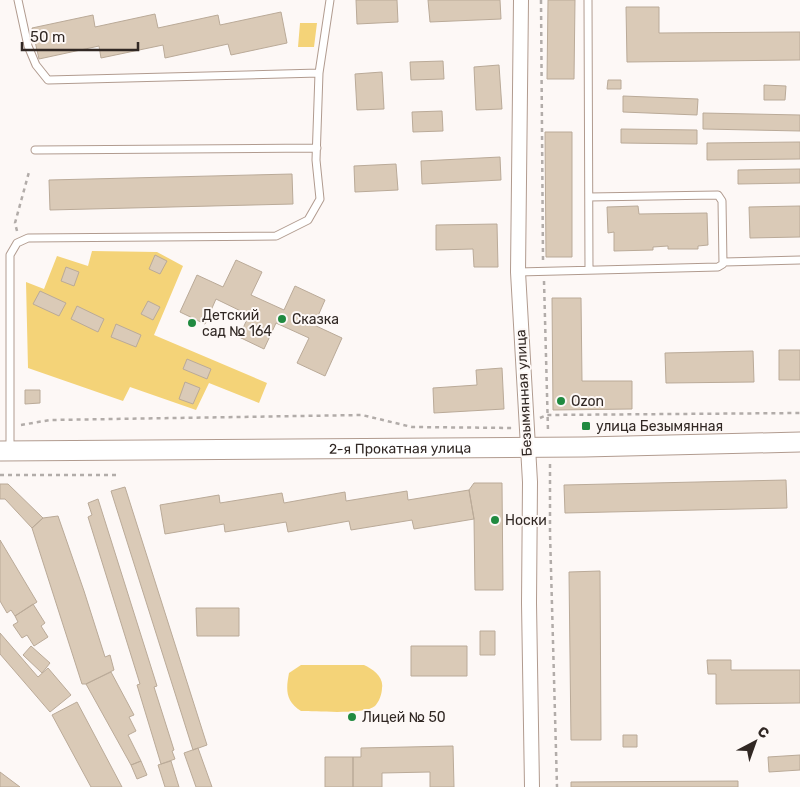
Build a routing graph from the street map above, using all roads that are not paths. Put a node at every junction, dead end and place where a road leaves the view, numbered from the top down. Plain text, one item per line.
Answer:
1 (18, 0) edge
2 (330, 0) edge
3 (521, 0) edge
4 (588, 0) edge
5 (319, 72) junction
6 (316, 148) junction
7 (35, 150) dead end
8 (589, 197) junction
9 (800, 260) edge
10 (724, 262) junction
11 (590, 270) junction
12 (518, 272) junction
13 (800, 442) edge
14 (527, 448) junction
15 (5, 451) edge
16 (532, 787) edge

1 - 5 lane
2 - 5 lane
3 - 12 street, Безымянная улица
4 - 8 lane
5 - 6 lane
6 - 7 lane
6 - 15 lane
8 - 10 lane
8 - 11 lane
9 - 10 lane
10 - 11 lane
11 - 12 lane
12 - 14 street, Безымянная улица
13 - 14 street, 2-я Прокатная улица
14 - 15 street, 2-я Прокатная улица
14 - 16 street, Безымянная улица

